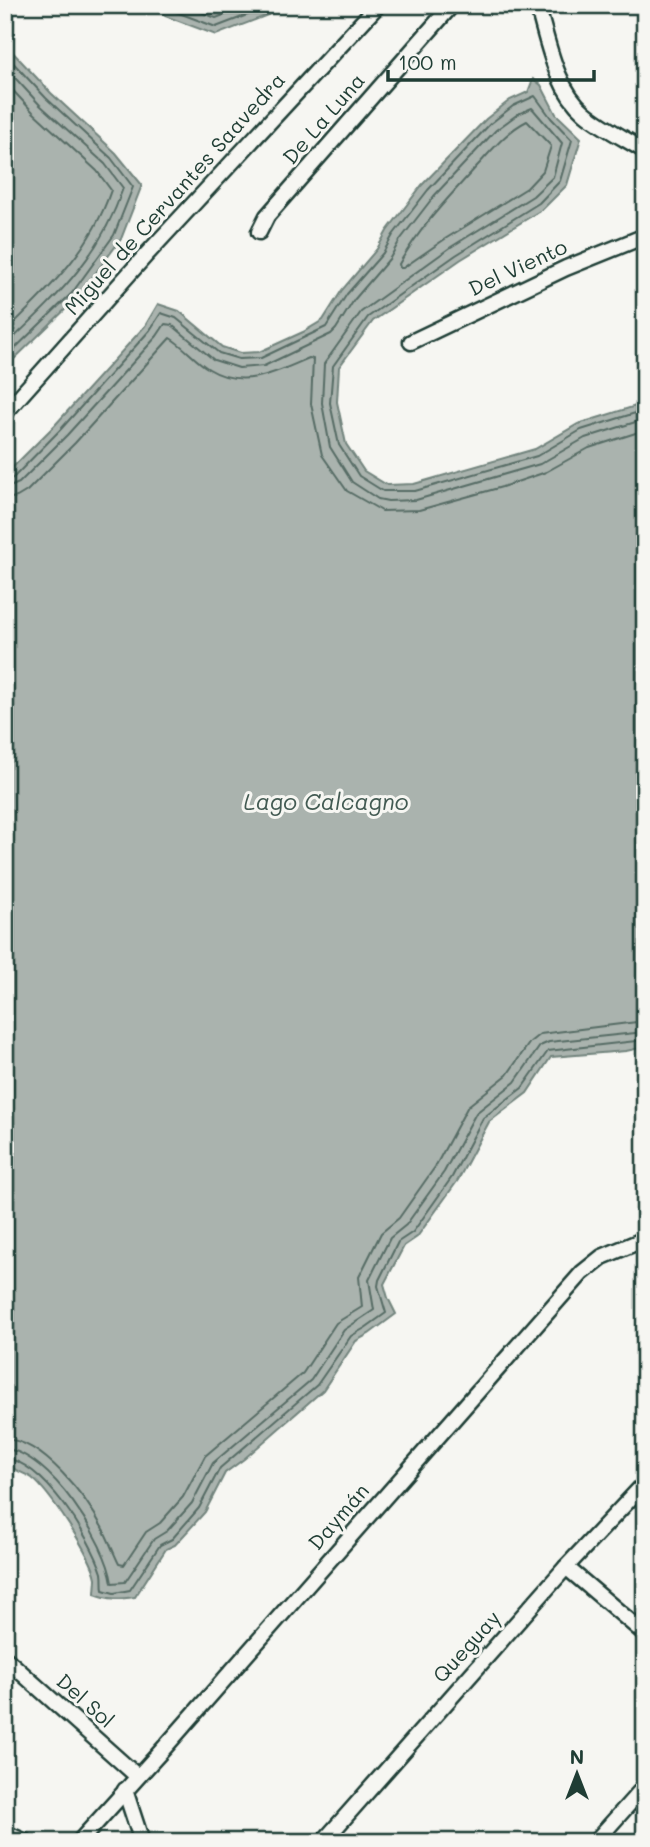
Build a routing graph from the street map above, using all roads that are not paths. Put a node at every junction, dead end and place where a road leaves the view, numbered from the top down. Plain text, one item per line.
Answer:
1 (378, 5) edge
2 (452, 5) edge
3 (537, 5) edge
4 (645, 151) edge
5 (259, 232) dead end
6 (645, 236) edge
7 (411, 342) dead end
8 (5, 413) edge
9 (645, 1239) edge
10 (645, 1483) edge
11 (566, 1567) junction
12 (645, 1634) edge
13 (5, 1658) edge
14 (137, 1776) junction
15 (645, 1786) edge
16 (125, 1790) junction
17 (5, 1833) edge
18 (26, 1842) edge
19 (79, 1842) edge
20 (142, 1842) edge
21 (323, 1842) edge
22 (596, 1842) edge

1 - 8 street, Miguel de Cervantes Saavedra
2 - 5 street, De La Luna
3 - 4 street
6 - 7 street, Del Viento
9 - 14 street, Daymán
10 - 11 street, Queguay
11 - 12 street
11 - 21 street, Queguay
13 - 14 street, Del Sol
14 - 16 street, Daymán
15 - 22 street
16 - 19 street, Daymán
16 - 20 street
17 - 18 street

